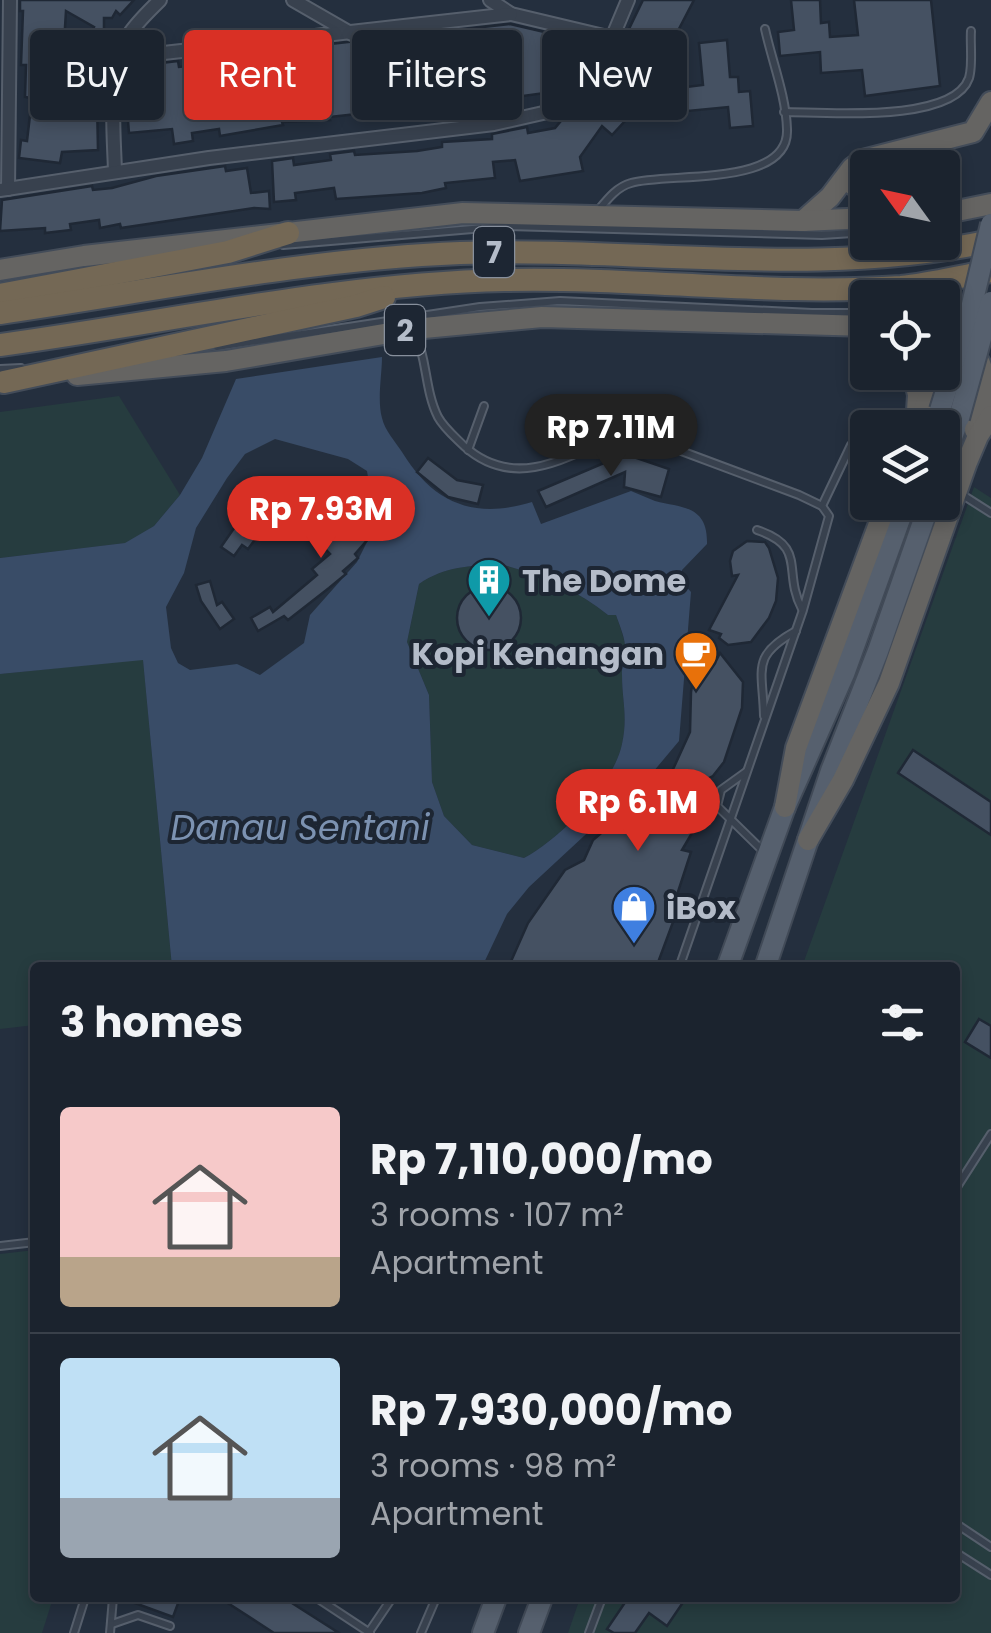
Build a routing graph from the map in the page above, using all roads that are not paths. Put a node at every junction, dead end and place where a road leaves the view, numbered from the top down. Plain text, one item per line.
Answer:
1 (10, 0) edge
2 (160, 0) edge
3 (294, 0) edge
4 (490, 0) edge
5 (628, 0) edge
6 (511, 14) junction
7 (133, 30) edge
8 (384, 30) edge
9 (578, 30) edge
10 (615, 30) edge
11 (764, 30) dead end
12 (971, 31) dead end
13 (352, 34) joint
14 (164, 53) edge
15 (6, 76) edge
16 (991, 102) edge
17 (542, 111) edge
18 (784, 112) junction
19 (114, 120) edge
20 (902, 150) edge
21 (115, 172) junction
22 (850, 175) edge
23 (4, 190) edge
24 (991, 204) edge
25 (960, 211) edge
26 (991, 212) edge
27 (960, 214) edge
28 (594, 215) junction
29 (850, 219) edge
30 (803, 220) junction
31 (991, 224) edge
32 (288, 233) junction
33 (850, 234) edge
34 (991, 241) edge
35 (228, 252) junction
36 (0, 270) edge
37 (991, 271) edge
38 (38, 278) dead end
39 (416, 286) junction
40 (0, 295) edge
41 (991, 300) edge
42 (960, 304) edge
43 (0, 313) edge
44 (850, 313) edge
45 (991, 316) edge
46 (960, 320) edge
47 (413, 329) junction
48 (850, 329) edge
49 (0, 345) edge
50 (960, 354) edge
51 (62, 368) junction
52 (1, 378) edge
53 (484, 406) dead end
54 (946, 410) edge
55 (947, 410) edge
56 (991, 416) edge
57 (850, 447) edge
58 (468, 450) junction
59 (967, 462) junction
60 (960, 480) edge
61 (960, 494) edge
62 (822, 506) junction
63 (991, 513) edge
64 (880, 520) edge
65 (900, 520) edge
66 (924, 520) edge
67 (946, 520) edge
68 (757, 530) dead end
69 (803, 610) junction
70 (796, 631) junction
71 (764, 722) junction
72 (747, 771) junction
73 (784, 808) junction
74 (731, 819) junction
75 (808, 840) junction
76 (768, 855) junction
77 (681, 962) edge
78 (729, 962) edge
79 (767, 962) edge
80 (991, 1134) edge
81 (960, 1182) edge
82 (30, 1243) edge
83 (0, 1246) edge
84 (960, 1528) edge
85 (991, 1547) edge
86 (960, 1555) edge
87 (991, 1576) edge
88 (84, 1602) edge
89 (114, 1602) edge
90 (323, 1602) edge
91 (389, 1602) edge
92 (434, 1602) edge
93 (495, 1602) edge
94 (541, 1602) edge
95 (601, 1602) edge
96 (170, 1626) dead end
97 (111, 1629) edge
98 (370, 1632) edge
99 (74, 1633) edge
100 (421, 1633) edge
101 (483, 1633) edge
102 (529, 1633) edge
103 (589, 1633) edge

1 - 15 street
2 - 7 street
3 - 13 street
4 - 6 street
5 - 10 street
6 - 8 street
6 - 9 street
11 - 18 lane
12 - 18 lane
13 - 14 street
15 - 23 street
16 - 20 highway
17 - 21 street
18 - 28 lane
19 - 21 street
21 - 23 street
22 - 30 highway
24 - 25 highway
26 - 27 lane
28 - 30 highway
28 - 32 highway
29 - 30 highway
31 - 54 main road, bridge
32 - 35 highway
32 - 36 highway
33 - 35 lane
34 - 43 highway, 7
35 - 38 lane
35 - 40 highway
37 - 39 highway, 7
39 - 49 highway, 7
39 - 51 highway
41 - 42 lane
41 - 55 main road, bridge
44 - 51 lane
45 - 46 highway
47 - 48 highway, 2
47 - 52 highway, 2
47 - 58 lane
50 - 59 highway
51 - 52 highway
53 - 58 lane
56 - 59 highway
57 - 62 lane
58 - 62 lane
59 - 60 highway
61 - 63 lane
62 - 69 lane
64 - 73 highway
65 - 73 main road
66 - 75 main road
67 - 75 highway
68 - 69 lane
69 - 70 lane
70 - 71 lane
70 - 71 lane
71 - 72 lane
72 - 74 lane
72 - 74 lane
73 - 76 main road
74 - 76 lane
74 - 77 lane
75 - 79 main road
76 - 78 main road
80 - 81 lane
82 - 83 lane
84 - 85 lane
86 - 87 lane
88 - 99 lane
89 - 97 lane
90 - 98 lane
91 - 98 lane
92 - 100 lane
93 - 101 main road
94 - 102 main road
95 - 103 lane
96 - 97 lane

